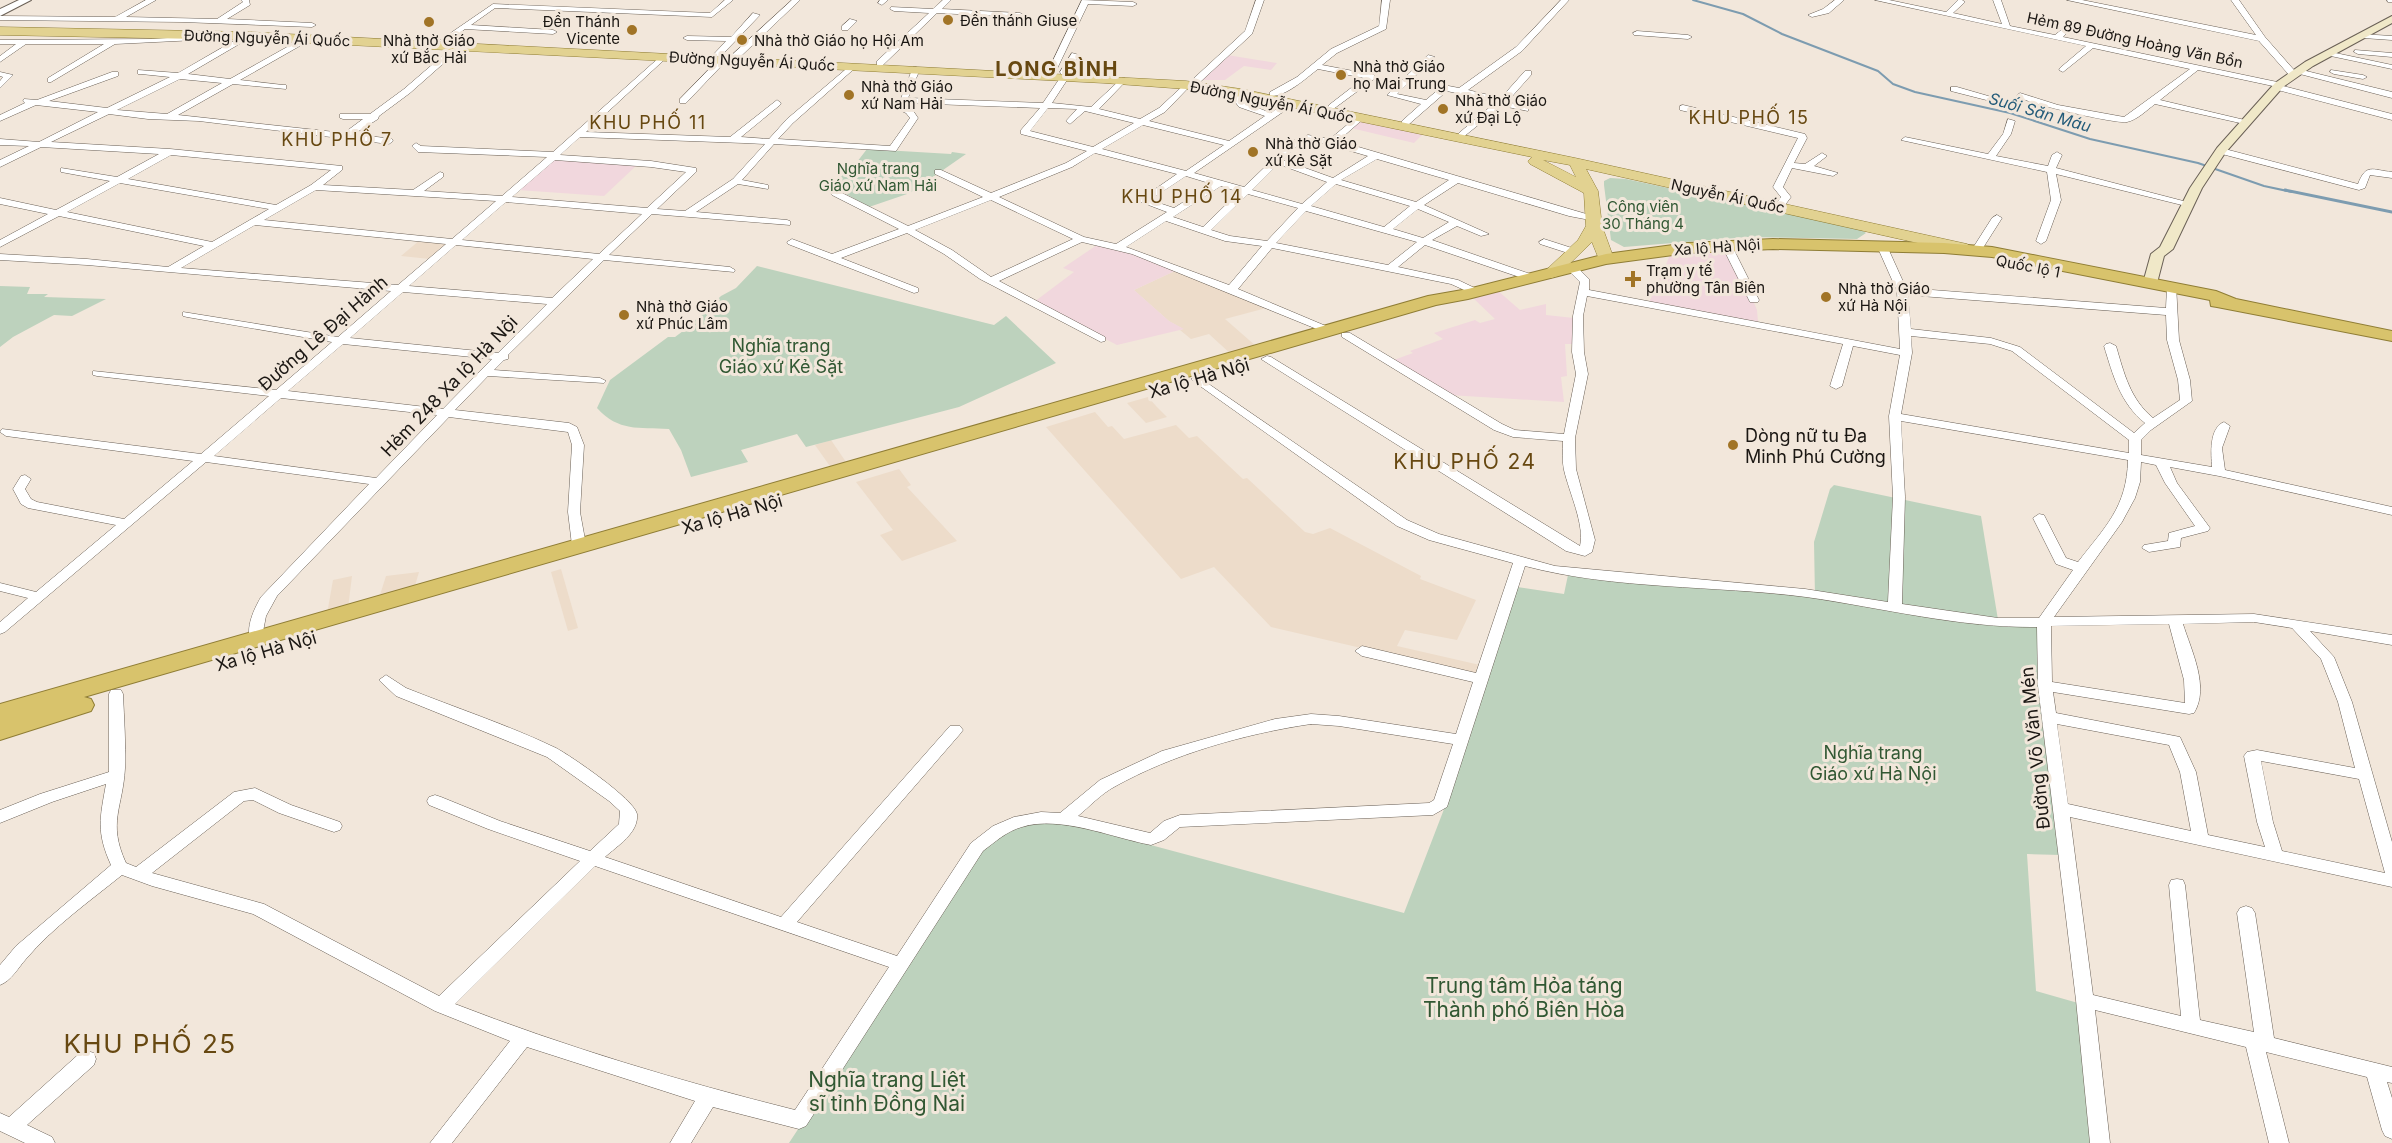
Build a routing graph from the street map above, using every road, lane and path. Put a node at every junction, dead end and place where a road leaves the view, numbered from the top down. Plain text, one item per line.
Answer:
1 (26, 0) edge
2 (152, 0) edge
3 (245, 0) edge
4 (508, 0) edge
5 (729, 0) edge
6 (796, 0) edge
7 (947, 0) edge
8 (1260, 0) edge
9 (1386, 0) edge
10 (1565, 0) edge
11 (1840, 0) edge
12 (1879, 0) edge
13 (1997, 0) edge
14 (2072, 0) edge
15 (2235, 0) edge
16 (1085, 1) edge
17 (592, 2) dead end
18 (1961, 2) dead end
19 (1132, 4) dead end
20 (500, 6) junction
21 (548, 8) junction
22 (894, 9) dead end
23 (936, 11) junction
24 (0, 13) edge
25 (71, 13) dead end
26 (756, 15) dead end
27 (1020, 15) dead end
28 (1812, 15) dead end
29 (1947, 15) junction
30 (0, 18) edge
31 (2392, 19) edge
32 (61, 20) junction
33 (115, 20) junction
34 (219, 21) junction
35 (853, 21) dead end
36 (267, 23) junction
37 (2071, 24) dead end
38 (312, 25) dead end
39 (463, 27) junction
40 (2007, 27) junction
41 (47, 28) junction
42 (845, 28) dead end
43 (100, 29) junction
44 (553, 32) dead end
45 (10, 33) edge
46 (1638, 33) dead end
47 (250, 34) junction
48 (230, 35) junction
49 (2363, 36) junction
50 (1688, 37) dead end
51 (687, 38) dead end
52 (2057, 38) junction
53 (2392, 38) edge
54 (308, 39) junction
55 (732, 39) junction
56 (2262, 39) junction
57 (113, 40) junction
58 (440, 43) junction
59 (2092, 45) junction
60 (458, 47) junction
61 (2334, 51) junction
62 (1075, 55) dead end
63 (2392, 55) edge
64 (662, 57) junction
65 (726, 57) junction
66 (1431, 57) dead end
67 (0, 60) edge
68 (880, 63) junction
69 (852, 66) junction
70 (1317, 66) junction
71 (2197, 67) junction
72 (2392, 67) edge
73 (916, 69) junction
74 (2062, 70) dead end
75 (2299, 70) junction
76 (141, 72) dead end
77 (1528, 73) dead end
78 (0, 74) edge
79 (115, 74) dead end
80 (1058, 74) junction
81 (181, 75) junction
82 (2364, 77) dead end
83 (51, 80) dead end
84 (1122, 80) junction
85 (233, 81) junction
86 (1407, 81) junction
87 (1191, 83) junction
88 (0, 86) edge
89 (2278, 86) junction
90 (283, 87) dead end
91 (1444, 88) junction
92 (1954, 89) dead end
93 (1461, 91) junction
94 (1242, 93) junction
95 (1273, 94) junction
96 (2392, 95) edge
97 (2020, 96) dead end
98 (904, 100) junction
99 (683, 101) dead end
100 (2153, 101) junction
101 (33, 102) junction
102 (1501, 102) junction
103 (2005, 102) dead end
104 (1290, 103) junction
105 (1426, 103) junction
106 (1046, 105) junction
107 (787, 106) junction
108 (1332, 107) junction
109 (1083, 108) junction
110 (1683, 108) dead end
111 (1094, 109) junction
112 (1525, 110) dead end
113 (106, 111) junction
114 (170, 116) junction
115 (343, 116) dead end
116 (1272, 116) junction
117 (375, 117) junction
118 (2392, 117) edge
119 (0, 118) edge
120 (1359, 118) junction
121 (1070, 121) dead end
122 (2011, 121) dead end
123 (1139, 122) junction
124 (1405, 123) junction
125 (2246, 123) junction
126 (578, 134) junction
127 (1462, 135) junction
128 (346, 136) junction
129 (733, 139) junction
130 (1905, 140) dead end
131 (389, 141) dead end
132 (0, 142) edge
133 (1332, 142) junction
134 (771, 143) junction
135 (1232, 144) junction
136 (35, 145) junction
137 (1497, 145) junction
138 (416, 146) dead end
139 (1095, 151) junction
140 (2222, 151) junction
141 (170, 152) junction
142 (1376, 155) junction
143 (2057, 155) dead end
144 (554, 156) junction
145 (1822, 156) dead end
146 (1991, 158) junction
147 (1277, 161) junction
148 (1575, 162) junction
149 (0, 164) edge
150 (1788, 165) junction
151 (1807, 167) junction
152 (64, 170) dead end
153 (2051, 170) junction
154 (938, 172) dead end
155 (1833, 173) dead end
156 (1185, 174) junction
157 (1630, 174) joint
158 (440, 175) dead end
159 (2392, 175) edge
160 (1458, 179) junction
161 (120, 180) junction
162 (736, 181) junction
163 (1334, 181) junction
164 (1218, 184) junction
165 (827, 185) dead end
166 (314, 187) junction
167 (765, 187) dead end
168 (1592, 191) junction
169 (1246, 192) junction
170 (414, 194) junction
171 (991, 197) junction
172 (504, 199) junction
173 (0, 201) edge
174 (2186, 203) junction
175 (1417, 206) junction
176 (1779, 207) junction
177 (279, 208) junction
178 (1304, 208) junction
179 (651, 211) junction
180 (56, 213) junction
181 (686, 215) junction
182 (1171, 215) junction
183 (1997, 218) dead end
184 (253, 222) junction
185 (1456, 222) junction
186 (1594, 222) junction
187 (787, 223) dead end
188 (908, 230) junction
189 (1205, 230) junction
190 (1384, 231) junction
191 (1484, 234) dead end
192 (1081, 239) junction
193 (1875, 240) junction
194 (1424, 241) junction
195 (2041, 241) dead end
196 (454, 242) junction
197 (792, 242) dead end
198 (1544, 242) dead end
199 (0, 244) edge
200 (1269, 244) junction
201 (213, 245) junction
202 (1727, 246) junction
203 (1117, 248) junction
204 (1976, 251) junction
205 (0, 257) edge
206 (603, 257) junction
207 (834, 257) junction
208 (1606, 259) junction
209 (1573, 260) junction
210 (1390, 269) junction
211 (170, 270) junction
212 (730, 270) dead end
213 (1532, 278) junction
214 (992, 280) junction
215 (399, 288) junction
216 (2160, 288) junction
217 (1232, 289) junction
218 (914, 290) dead end
219 (1902, 291) junction
220 (1584, 292) junction
221 (1469, 294) junction
222 (1754, 300) dead end
223 (555, 301) junction
224 (2171, 312) junction
225 (187, 314) dead end
226 (1906, 332) junction
227 (1338, 333) junction
228 (2392, 336) edge
229 (1101, 339) dead end
230 (339, 340) junction
231 (1849, 342) junction
232 (2110, 346) dead end
233 (1906, 353) junction
234 (504, 357) junction
235 (1267, 359) junction
236 (97, 373) dead end
237 (488, 373) junction
238 (1197, 379) junction
239 (600, 381) dead end
240 (1836, 386) dead end
241 (278, 394) junction
242 (446, 414) junction
243 (1895, 416) junction
244 (1030, 422) junction
245 (2152, 424) junction
246 (2224, 426) dead end
247 (6, 432) dead end
248 (1569, 438) junction
249 (2135, 439) junction
250 (203, 459) junction
251 (2136, 459) junction
252 (2161, 462) junction
253 (2219, 472) junction
254 (26, 478) dead end
255 (380, 482) junction
256 (2392, 511) edge
257 (2039, 518) dead end
258 (127, 523) junction
259 (2149, 548) dead end
260 (581, 551) junction
261 (1520, 561) junction
262 (2080, 568) junction
263 (0, 587) edge
264 (39, 597) junction
265 (1895, 606) junction
266 (2174, 619) junction
267 (2044, 621) junction
268 (2295, 623) junction
269 (0, 629) edge
270 (256, 639) junction
271 (2392, 640) edge
272 (1362, 651) dead end
273 (1481, 679) junction
274 (386, 680) dead end
275 (2045, 686) junction
276 (116, 694) junction
277 (0, 713) edge
278 (2050, 717) junction
279 (955, 730) dead end
280 (0, 731) edge
281 (1460, 740) junction
282 (2365, 775) junction
283 (115, 776) junction
284 (435, 801) dead end
285 (2062, 809) junction
286 (0, 817) edge
287 (1065, 818) junction
288 (334, 826) dead end
289 (2201, 840) junction
290 (2275, 854) junction
291 (592, 859) junction
292 (120, 867) junction
293 (2392, 871) edge
294 (137, 874) junction
295 (2392, 880) edge
296 (2177, 885) dead end
297 (2246, 913) dead end
298 (786, 923) junction
299 (900, 964) junction
300 (0, 978) edge
301 (2085, 1000) junction
302 (441, 1006) junction
303 (2191, 1025) junction
304 (523, 1038) junction
305 (2259, 1041) junction
306 (87, 1059) dead end
307 (2383, 1072) edge
308 (708, 1097) junction
309 (2392, 1130) edge
310 (12, 1131) edge
311 (45, 1143) edge
312 (440, 1143) edge
313 (680, 1143) edge
314 (2100, 1143) edge
315 (2279, 1143) edge

1 - 24 street
2 - 33 street
3 - 34 street
4 - 20 street
5 - 21 street
6 - 65 street
7 - 23 street
8 - 87 street
9 - 70 street
10 - 93 street
11 - 28 street
12 - 29 street, Hẻm 89 Đường Hoàng Văn Bổn
13 - 40 street
14 - 56 street
15 - 56 street
16 - 19 street
16 - 80 street
17 - 21 street
18 - 29 street
20 - 21 street
20 - 39 street
22 - 23 street
23 - 27 street
23 - 68 street
25 - 32 street
26 - 55 street
29 - 40 street, Hẻm 89 Đường Hoàng Văn Bổn
30 - 32 street
31 - 49 main road
32 - 33 street
32 - 41 street
33 - 34 street
33 - 43 street
34 - 36 street
35 - 42 street
36 - 38 street
36 - 47 street
37 - 52 street
39 - 44 street
39 - 58 street
40 - 52 street, Hẻm 89 Đường Hoàng Văn Bổn
41 - 43 main road, Đường Nguyễn Ái Quốc
41 - 45 main road, Đường Nguyễn Ái Quốc
43 - 47 main road, Đường Nguyễn Ái Quốc
45 - 48 main road, Đường Nguyễn Ái Quốc
45 - 57 street
45 - 67 street
46 - 50 street
47 - 48 main road, Đường Nguyễn Ái Quốc
47 - 54 main road, Đường Nguyễn Ái Quốc
47 - 58 main road, Đường Nguyễn Ái Quốc
47 - 81 street
48 - 57 street
49 - 53 street
49 - 61 main road
51 - 55 street
52 - 59 street, Hẻm 89 Đường Hoàng Văn Bổn
54 - 58 main road, Đường Nguyễn Ái Quốc
54 - 85 street
55 - 65 street
56 - 75 street
57 - 83 street
58 - 60 main road, Đường Nguyễn Ái Quốc
58 - 65 main road, Đường Nguyễn Ái Quốc
59 - 71 street, Hẻm 89 Đường Hoàng Văn Bổn
59 - 74 street
60 - 64 main road, Đường Nguyễn Ái Quốc
60 - 117 street
61 - 63 street
61 - 72 street
61 - 75 main road
62 - 80 street
64 - 65 main road, Đường Nguyễn Ái Quốc
64 - 126 street, Đường Lê Đại Hành
65 - 68 main road, Đường Nguyễn Ái Quốc
65 - 69 main road, Đường Nguyễn Ái Quốc
65 - 99 street
66 - 86 street
68 - 80 main road, Đường Nguyễn Ái Quốc
69 - 73 main road, Đường Nguyễn Ái Quốc
69 - 107 street
70 - 95 street
70 - 108 street
71 - 89 street, Hẻm 89 Đường Hoàng Văn Bổn
71 - 100 street
73 - 80 main road, Đường Nguyễn Ái Quốc
73 - 98 street
75 - 82 street
75 - 89 main road
75 - 96 street
76 - 81 street
77 - 102 street
78 - 88 street
79 - 101 street
80 - 84 main road, Đường Nguyễn Ái Quốc
80 - 87 main road, Đường Nguyễn Ái Quốc
80 - 106 street
81 - 85 street
81 - 113 street
84 - 87 main road, Đường Nguyễn Ái Quốc
84 - 111 street
85 - 90 street
85 - 114 street
86 - 91 street
86 - 105 street
87 - 94 main road, Đường Nguyễn Ái Quốc
87 - 95 main road, Đường Nguyễn Ái Quốc
87 - 123 street
89 - 118 street, Hẻm 89 Đường Hoàng Văn Bổn
89 - 125 main road
91 - 93 street
91 - 105 street
92 - 103 street
93 - 102 street
94 - 104 main road, Đường Nguyễn Ái Quốc
94 - 116 street
95 - 108 main road, Đường Nguyễn Ái Quốc
97 - 100 street
98 - 106 street
98 - 134 street
100 - 125 street
101 - 113 street
101 - 119 street
102 - 112 street
102 - 127 street
104 - 116 street
104 - 120 main road, Đường Nguyễn Ái Quốc
105 - 124 street
106 - 109 street
106 - 139 street
107 - 129 street
107 - 134 street
108 - 124 main road, Đường Nguyễn Ái Quốc
109 - 111 street
109 - 121 street
110 - 150 street
111 - 123 street
113 - 114 street
113 - 136 street
114 - 128 street
115 - 117 street
116 - 135 street
117 - 128 street
120 - 133 street
120 - 137 main road, Đường Nguyễn Ái Quốc
122 - 146 street
123 - 135 street
123 - 139 street
124 - 127 main road, Đường Nguyễn Ái Quốc
125 - 140 main road
126 - 129 street
126 - 144 street, Đường Lê Đại Hành
127 - 137 main road, Đường Nguyễn Ái Quốc
128 - 131 street
129 - 134 street
130 - 146 street
132 - 136 street
133 - 142 street
133 - 147 street
134 - 162 street
135 - 156 street
136 - 141 street
136 - 149 street
137 - 148 main road, Đường Nguyễn Ái Quốc
137 - 168 main road
138 - 144 street
139 - 156 street
139 - 171 street
140 - 159 street
140 - 174 main road
141 - 161 street
141 - 166 street
142 - 160 street
142 - 163 street
143 - 153 street
144 - 172 street, Đường Lê Đại Hành
144 - 179 street, Hẻm 248 Xa lộ Hà Nội
145 - 151 street
146 - 153 street
147 - 163 street
147 - 169 street
148 - 157 main road, Đường Nguyễn Ái Quốc
148 - 168 main road
150 - 151 street
150 - 176 street
151 - 155 street
152 - 161 street
153 - 174 street
153 - 195 street
154 - 171 street
156 - 164 street
156 - 182 street
157 - 176 main road, Nguyễn Ái Quốc
158 - 170 street
160 - 175 street
160 - 186 street
161 - 177 street
161 - 180 street
162 - 167 street
162 - 181 street
163 - 175 street
163 - 178 street
164 - 169 street
164 - 182 street
165 - 188 street
166 - 170 street
166 - 177 street
168 - 186 main road
169 - 178 street
169 - 189 street
170 - 172 street
171 - 188 street
171 - 192 street
172 - 179 street
172 - 196 street, Đường Lê Đại Hành
173 - 180 street
174 - 216 main road
175 - 185 street
175 - 190 street
176 - 193 main road, Nguyễn Ái Quốc
177 - 184 street
178 - 190 street
178 - 200 street
179 - 181 street
179 - 206 street, Hẻm 248 Xa lộ Hà Nội
180 - 199 street
180 - 201 street
181 - 187 street
182 - 189 street
182 - 203 street
183 - 204 street
184 - 196 street
184 - 201 street
185 - 191 street
185 - 194 street
186 - 208 main road
186 - 209 main road
188 - 207 street
188 - 214 street
189 - 200 street
190 - 194 street
192 - 203 street
192 - 214 street
193 - 202 highway, Xa lộ Hà Nội
193 - 204 highway, Xa lộ Hà Nội
193 - 219 street
194 - 210 street
194 - 213 street
196 - 206 street
196 - 215 street, Đường Lê Đại Hành
197 - 207 street
198 - 209 street
200 - 210 street
200 - 217 street
201 - 211 street
202 - 208 highway, Xa lộ Hà Nội
202 - 222 street
203 - 217 street
204 - 216 highway, Quốc lộ 1
205 - 211 street
206 - 212 street
206 - 223 street, Hẻm 248 Xa lộ Hà Nội
207 - 218 street
208 - 209 highway, Xa lộ Hà Nội
209 - 213 highway, Xa lộ Hà Nội
209 - 220 street
210 - 221 street
211 - 215 street
213 - 221 highway, Xa lộ Hà Nội
214 - 229 street
215 - 223 street
215 - 230 street, Đường Lê Đại Hành
216 - 224 street
216 - 228 highway, Quốc lộ 1
217 - 227 street
219 - 224 street
219 - 226 street
220 - 231 street
220 - 248 street
221 - 227 highway, Xa lộ Hà Nội
223 - 234 street, Hẻm 248 Xa lộ Hà Nội
224 - 245 street
225 - 230 street
226 - 233 street
226 - 249 street
227 - 235 highway, Xa lộ Hà Nội
227 - 244 highway, Xa lộ Hà Nội
227 - 248 street
230 - 234 street
230 - 241 street, Đường Lê Đại Hành
231 - 233 street
231 - 240 street
232 - 245 street
233 - 243 street
234 - 237 street, Hẻm 248 Xa lộ Hà Nội
235 - 238 highway, Xa lộ Hà Nội
235 - 248 street
236 - 241 street
237 - 239 street
237 - 242 street, Hẻm 248 Xa lộ Hà Nội
238 - 244 highway, Xa lộ Hà Nội
238 - 261 street
241 - 242 street
241 - 250 street, Đường Lê Đại Hành
242 - 255 street, Hẻm 248 Xa lộ Hà Nội
242 - 260 street
243 - 251 street
243 - 265 street
244 - 260 highway, Xa lộ Hà Nội
245 - 249 street
246 - 253 street
247 - 250 street
249 - 251 street
250 - 255 street
250 - 258 street, Đường Lê Đại Hành
251 - 252 street
251 - 262 street
252 - 253 street
252 - 259 street
253 - 256 street
254 - 258 street
255 - 270 street, Hẻm 248 Xa lộ Hà Nội
257 - 262 street
258 - 264 street, Đường Lê Đại Hành
260 - 270 highway, Xa lộ Hà Nội
260 - 276 highway, Xa lộ Hà Nội
261 - 265 street
261 - 273 street
262 - 267 street
263 - 264 street
264 - 269 street, Đường Lê Đại Hành
265 - 267 street
266 - 267 street
266 - 268 street
266 - 275 street
267 - 275 street, Đường Võ Văn Mén
268 - 271 street
268 - 282 street
270 - 277 highway, Xa lộ Hà Nội
272 - 273 street
273 - 281 street
274 - 291 street
275 - 278 street, Đường Võ Văn Mén
276 - 280 highway, Xa lộ Hà Nội
276 - 283 street
278 - 285 street, Đường Võ Văn Mén
278 - 289 street
279 - 298 street
281 - 287 street
281 - 287 street
282 - 290 street
282 - 293 street
283 - 286 street
283 - 292 street
284 - 291 street
285 - 289 street
285 - 301 street, Đường Võ Văn Mén
287 - 299 street
288 - 294 street
289 - 290 street
290 - 295 street
291 - 298 street
291 - 302 street
292 - 294 street
292 - 300 street
294 - 302 street
296 - 303 street
297 - 305 street
298 - 299 street
299 - 308 street
301 - 303 street
301 - 314 street, Đường Võ Văn Mén
302 - 304 street
303 - 305 street
304 - 308 street
304 - 312 street
305 - 307 street
305 - 315 street
306 - 310 street
307 - 309 street
308 - 313 street
310 - 311 street

